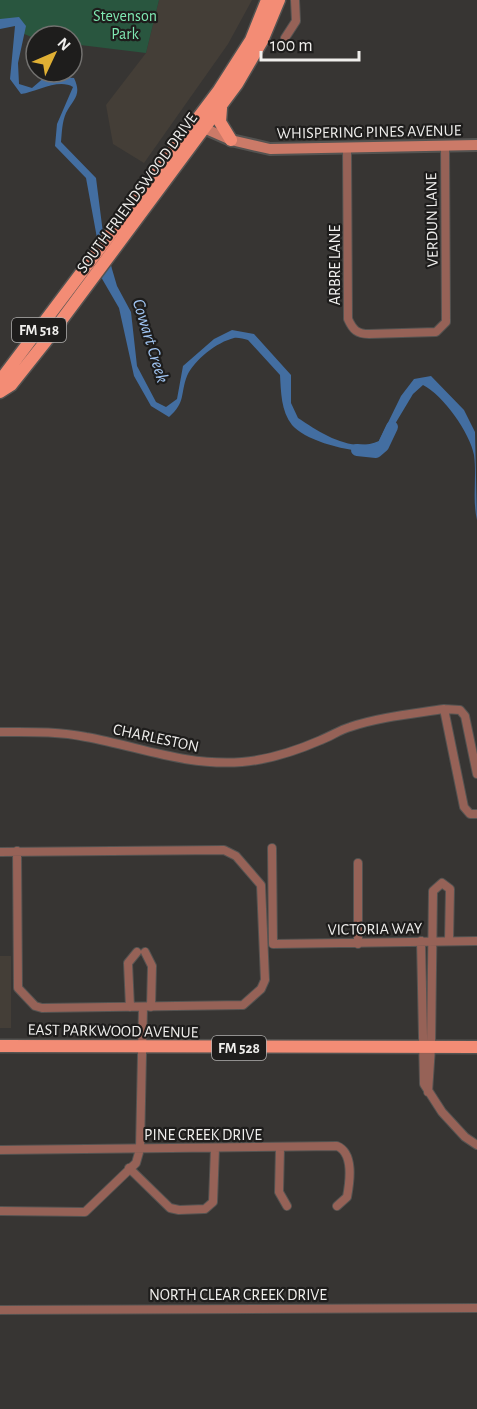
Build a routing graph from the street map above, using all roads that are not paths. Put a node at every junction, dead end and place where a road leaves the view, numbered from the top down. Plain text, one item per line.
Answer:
1 (267, 0) edge
2 (279, 0) edge
3 (296, 0) edge
4 (285, 38) dead end
5 (221, 106) junction
6 (199, 127) junction
7 (231, 140) junction
8 (477, 145) edge
9 (445, 146) junction
10 (347, 148) junction
11 (404, 333) joint
12 (0, 384) edge
13 (0, 392) edge
14 (444, 709) junction
15 (0, 732) edge
16 (477, 774) edge
17 (477, 814) edge
18 (272, 848) dead end
19 (17, 851) junction
20 (0, 852) edge
21 (358, 863) dead end
22 (477, 940) edge
23 (421, 941) junction
24 (432, 941) junction
25 (449, 941) junction
26 (358, 944) junction
27 (130, 1007) junction
28 (147, 1007) junction
29 (0, 1046) edge
30 (426, 1047) junction
31 (477, 1047) edge
32 (142, 1048) junction
33 (477, 1145) edge
34 (215, 1148) junction
35 (280, 1148) junction
36 (0, 1149) edge
37 (140, 1149) junction
38 (129, 1168) junction
39 (287, 1206) dead end
40 (338, 1206) dead end
41 (0, 1211) edge
42 (477, 1308) edge
43 (0, 1310) edge

1 - 6 main road, SOUTH FRIENDSWOOD DRIVE / FM 518
2 - 5 main road, SOUTH FRIENDSWOOD DRIVE / FM 518
3 - 4 street
5 - 6 main road, SOUTH FRIENDSWOOD DRIVE / FM 518
5 - 7 main road
6 - 7 main road, WHISPERING PINES AVENUE
6 - 12 main road, SOUTH FRIENDSWOOD DRIVE / FM 518
6 - 13 main road, SOUTH FRIENDSWOOD DRIVE / FM 518
7 - 10 main road, WHISPERING PINES AVENUE
8 - 9 main road, WHISPERING PINES AVENUE
9 - 10 main road, WHISPERING PINES AVENUE
9 - 11 street, VERDUN LANE
10 - 11 street, ARBRE LANE
14 - 15 street, CHARLESTON
14 - 16 street
14 - 17 street
18 - 26 street, VICTORIA WAY
19 - 20 street
19 - 27 street
19 - 28 street
21 - 26 street
22 - 25 street, VICTORIA WAY
23 - 24 street, VICTORIA WAY
23 - 26 street, VICTORIA WAY
23 - 30 street
24 - 25 street, VICTORIA WAY
24 - 25 street
24 - 30 street
27 - 28 street
27 - 28 street
28 - 32 street
29 - 32 main road, EAST PARKWOOD AVENUE / FM 528
30 - 31 main road, EAST PARKWOOD AVENUE / FM 528
30 - 32 main road, EAST PARKWOOD AVENUE / FM 528
30 - 33 street
32 - 37 street
34 - 35 street, PINE CREEK DRIVE
34 - 37 street, PINE CREEK DRIVE
34 - 38 street
35 - 39 street
35 - 40 street, PINE CREEK DRIVE
36 - 37 street, PINE CREEK DRIVE
37 - 38 street
38 - 41 street
42 - 43 street, NORTH CLEAR CREEK DRIVE

